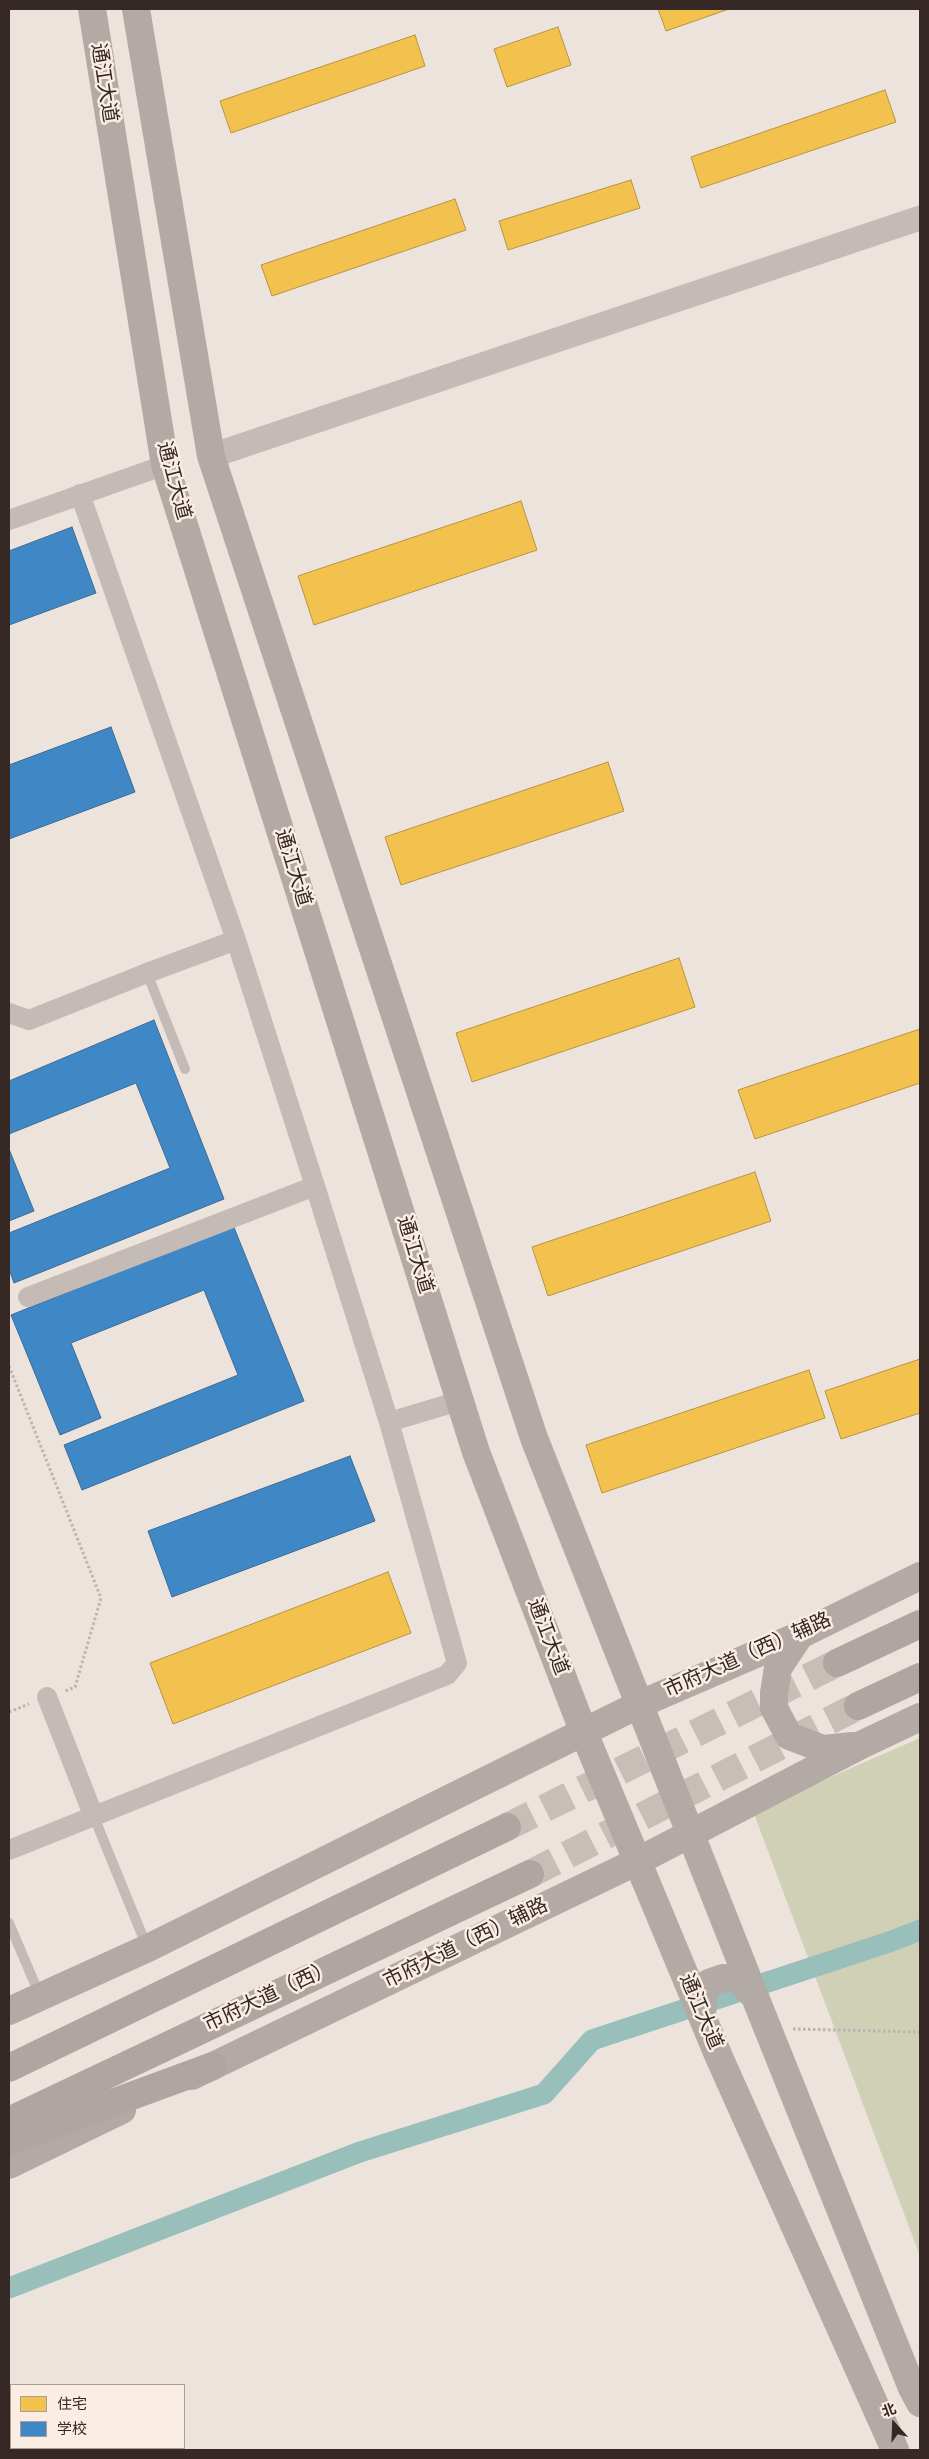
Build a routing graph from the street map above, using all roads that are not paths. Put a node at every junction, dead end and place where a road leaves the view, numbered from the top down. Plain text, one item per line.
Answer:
1 (92, 9) edge
2 (136, 9) edge
3 (920, 218) edge
4 (211, 456) junction
5 (165, 466) junction
6 (80, 494) junction
7 (9, 520) edge
8 (236, 940) junction
9 (147, 973) junction
10 (9, 1013) edge
11 (185, 1069) dead end
12 (315, 1186) junction
13 (28, 1297) dead end
14 (460, 1400) junction
15 (388, 1422) junction
16 (920, 1576) edge
17 (920, 1624) edge
18 (800, 1635) junction
19 (837, 1663) tunnel mouth
20 (920, 1677) edge
21 (47, 1697) road end
22 (638, 1705) junction
23 (858, 1706) tunnel mouth
24 (920, 1717) edge
25 (584, 1733) junction
26 (861, 1745) junction
27 (94, 1817) junction
28 (507, 1827) tunnel mouth
29 (690, 1833) junction
30 (9, 1850) edge
31 (638, 1860) junction
32 (530, 1874) tunnel mouth
33 (9, 1924) edge
34 (148, 1948) junction
35 (754, 1997) junction
36 (36, 1998) junction
37 (150, 2000) junction
38 (9, 2011) edge
39 (702, 2016) junction
40 (9, 2017) edge
41 (9, 2047) edge
42 (213, 2066) junction
43 (9, 2068) edge
44 (9, 2121) edge
45 (9, 2141) edge
46 (9, 2165) edge
47 (920, 2403) edge
48 (895, 2450) edge

1 - 5 main road, 通江大道
2 - 4 main road
3 - 4 street
4 - 22 main road
5 - 6 street
5 - 14 main road, 通江大道
6 - 7 street
6 - 8 street
8 - 9 street
8 - 12 street
9 - 10 street
9 - 11 lane
12 - 13 street
12 - 15 street
14 - 15 street
14 - 25 main road, 通江大道
15 - 27 street
16 - 18 main road, 市府大道（西）辅路
17 - 19 highway
18 - 22 main road, 市府大道（西）辅路
18 - 26 main road
20 - 23 highway
21 - 27 street
22 - 25 main road, 市府大道（西）辅路
22 - 29 main road
24 - 26 main road, 市府大道（西）辅路
25 - 31 main road, 通江大道
25 - 34 main road, 市府大道（西）辅路
26 - 29 main road, 市府大道（西）辅路
27 - 30 street
27 - 34 lane
28 - 37 highway
29 - 31 main road, 市府大道（西）辅路
29 - 35 main road
31 - 39 main road, 通江大道
31 - 42 main road, 市府大道（西）辅路
32 - 44 highway, 市府大道（西）
33 - 36 lane
34 - 36 main road, 市府大道（西）辅路
35 - 39 main road
35 - 47 main road
36 - 38 main road, 市府大道（西）辅路
36 - 40 main road
37 - 41 highway
37 - 43 highway
39 - 48 main road, 通江大道
42 - 45 highway
42 - 46 main road, 市府大道（西）辅路

